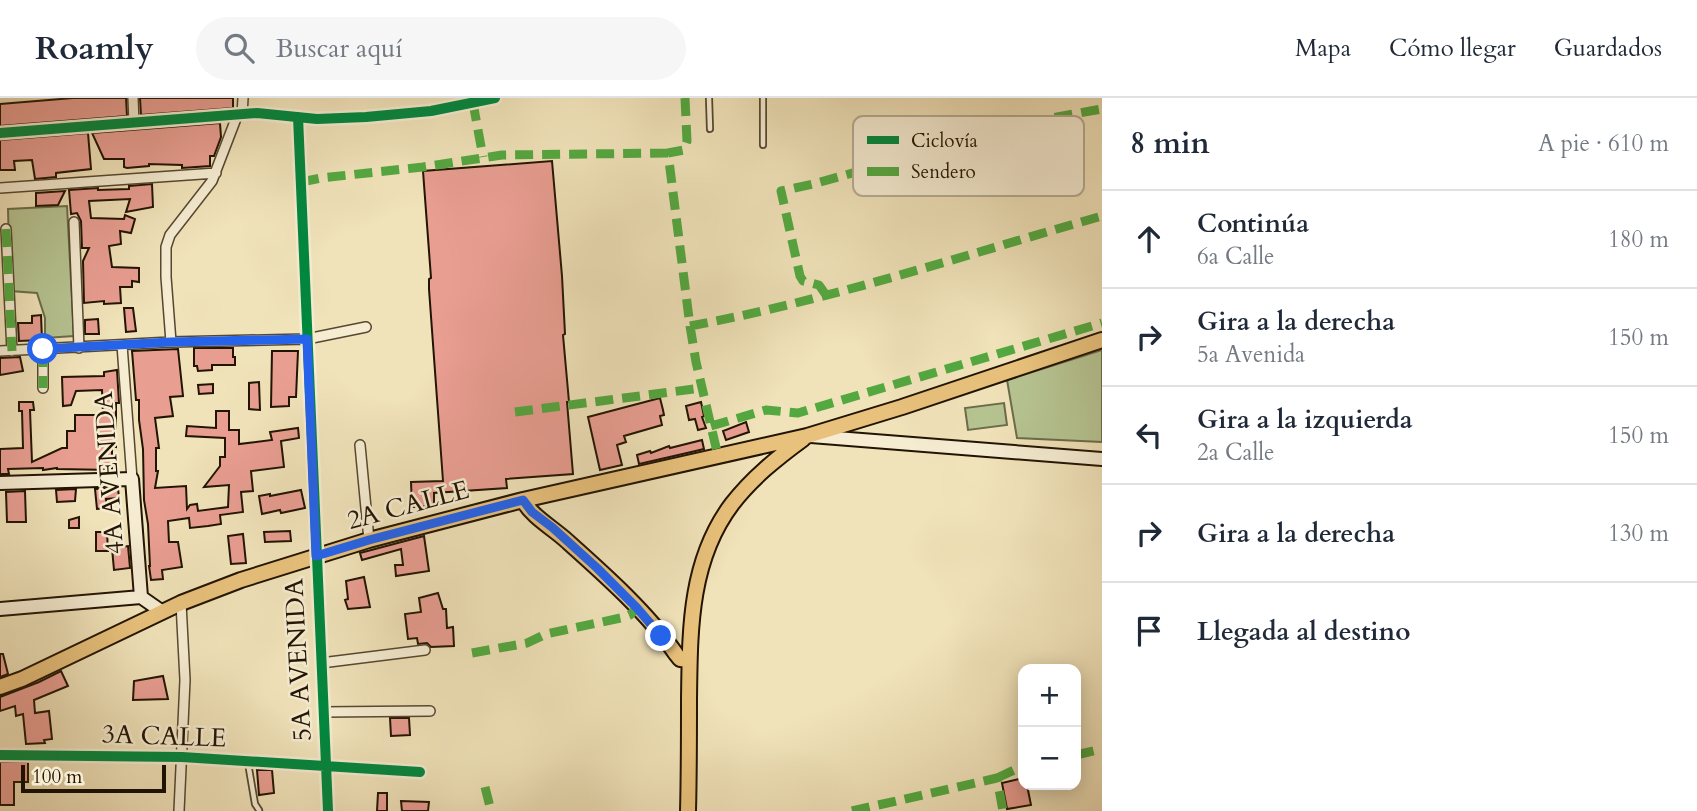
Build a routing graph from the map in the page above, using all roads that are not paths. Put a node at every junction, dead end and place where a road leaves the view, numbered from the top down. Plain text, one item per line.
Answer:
1 (133, 98) edge
2 (243, 98) edge
3 (495, 98) edge
4 (709, 98) edge
5 (763, 98) edge
6 (239, 116) junction
7 (298, 117) junction
8 (134, 123) junction
9 (710, 129) dead end
10 (0, 133) edge
11 (764, 145) dead end
12 (216, 173) junction
13 (0, 188) edge
14 (74, 222) dead end
15 (6, 229) dead end
16 (366, 327) dead end
17 (307, 339) junction
18 (1102, 340) edge
19 (171, 342) junction
20 (122, 345) junction
21 (79, 348) junction
22 (43, 349) junction
23 (0, 351) edge
24 (12, 351) junction
25 (43, 388) dead end
26 (807, 436) junction
27 (360, 445) dead end
28 (1102, 459) edge
29 (132, 479) junction
30 (0, 483) edge
31 (523, 500) junction
32 (369, 540) junction
33 (316, 556) junction
34 (141, 597) junction
35 (181, 603) junction
36 (0, 609) edge
37 (161, 611) junction
38 (425, 650) dead end
39 (689, 660) junction
40 (321, 663) junction
41 (0, 687) edge
42 (430, 711) dead end
43 (323, 712) junction
44 (0, 755) edge
45 (182, 757) junction
46 (247, 762) junction
47 (326, 768) junction
48 (420, 772) dead end
49 (259, 810) edge
50 (179, 811) edge
51 (328, 811) edge
52 (688, 811) edge

1 - 8 street
2 - 6 street
3 - 7 street
4 - 9 lane
5 - 11 lane
6 - 7 street
6 - 8 street
6 - 12 street
7 - 17 street, 5A AVENIDA
8 - 10 street
12 - 13 street
12 - 19 street
14 - 21 street
15 - 24 street
16 - 17 street
17 - 19 street
17 - 33 street, 5A AVENIDA
18 - 26 main road, 2A CALLE
19 - 20 street
20 - 21 street
20 - 29 street, 4A AVENIDA
21 - 22 street
22 - 24 street
22 - 25 street
23 - 24 street
26 - 28 street
26 - 31 main road, 2A CALLE
26 - 39 main road
27 - 32 street
29 - 30 street
29 - 34 street, 4A AVENIDA
31 - 32 main road, 2A CALLE
31 - 39 main road
32 - 33 main road, 2A CALLE
33 - 35 main road, 2A CALLE
33 - 40 street, 5A AVENIDA
34 - 36 street
34 - 37 street
35 - 37 main road, 2A CALLE
35 - 45 street
37 - 41 main road, 2A CALLE
38 - 40 street
39 - 52 main road
40 - 43 street, 5A AVENIDA
42 - 43 street
43 - 47 street, 5A AVENIDA
44 - 45 street, 3A CALLE
45 - 46 street, 3A CALLE
45 - 50 street
46 - 47 street, 3A CALLE
46 - 49 lane
47 - 48 street, 3A CALLE
47 - 51 street, 5A AVENIDA

